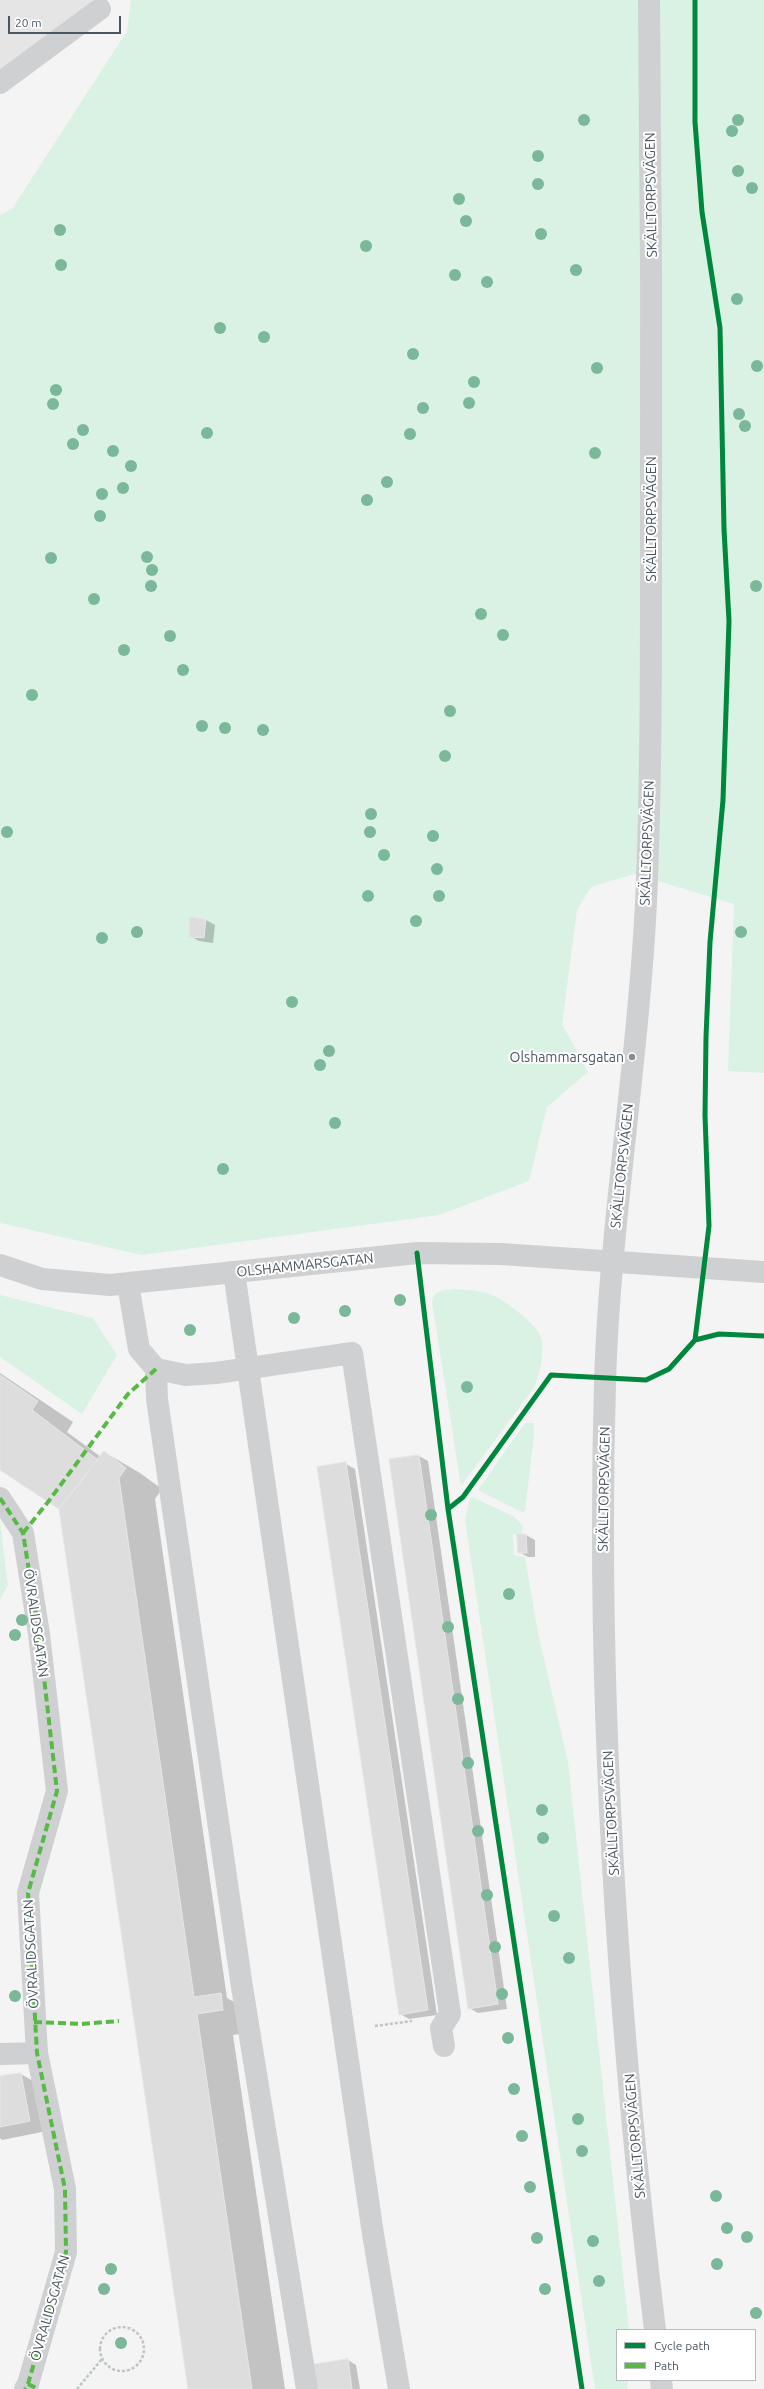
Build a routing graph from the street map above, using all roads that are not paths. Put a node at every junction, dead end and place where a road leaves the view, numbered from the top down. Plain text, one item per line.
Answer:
1 (649, 0) edge
2 (100, 9) dead end
3 (0, 83) edge
4 (612, 1262) junction
5 (0, 1265) edge
6 (234, 1272) junction
7 (764, 1272) edge
8 (128, 1284) junction
9 (247, 1368) junction
10 (156, 1369) junction
11 (0, 1498) edge
12 (444, 2046) dead end
13 (37, 2053) junction
14 (0, 2054) edge
15 (655, 2329) edge
16 (25, 2389) edge
17 (306, 2389) edge
18 (399, 2389) edge

1 - 4 street, SKÄLLTORPSVÄGEN
2 - 3 street
4 - 6 street, OLSHAMMARSGATAN
4 - 7 street, OLSHAMMARSGATAN
4 - 15 street, SKÄLLTORPSVÄGEN
5 - 8 street, OLSHAMMARSGATAN
6 - 8 street, OLSHAMMARSGATAN
6 - 9 street
8 - 10 street
9 - 10 street
9 - 12 street
9 - 18 street
10 - 17 street
11 - 13 street, ÖVRALIDSGATAN
13 - 14 street
13 - 16 street, ÖVRALIDSGATAN

